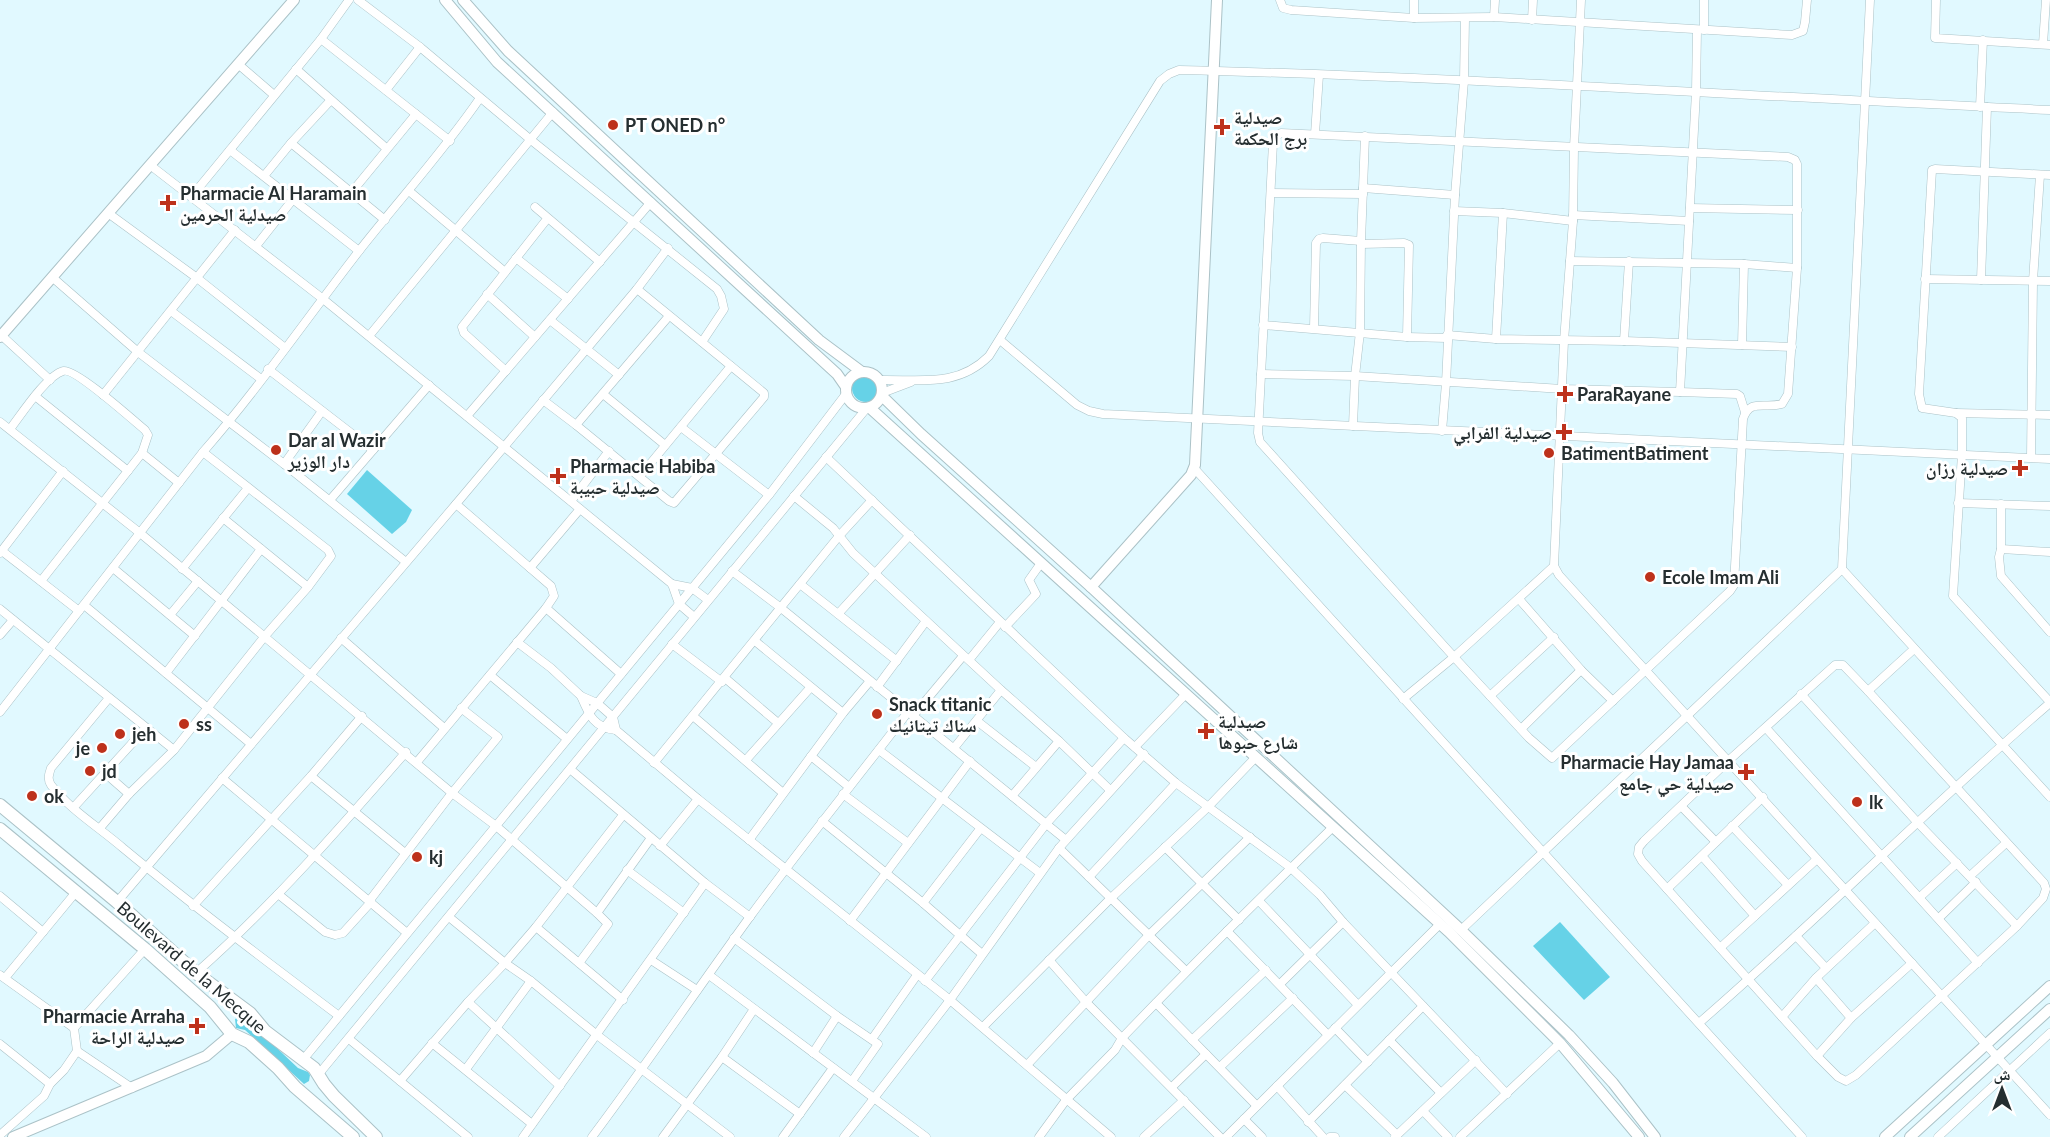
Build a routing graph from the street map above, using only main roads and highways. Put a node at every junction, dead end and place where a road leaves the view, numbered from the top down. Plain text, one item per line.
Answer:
1 (294, 0) edge
2 (445, 0) edge
3 (463, 0) edge
4 (1217, 0) edge
5 (1, 336) edge
6 (862, 372) junction
7 (846, 391) junction
8 (882, 395) junction
9 (868, 408) junction
10 (1090, 586) junction
11 (0, 805) edge
12 (0, 829) edge
13 (2050, 986) edge
14 (2050, 1009) edge
15 (246, 1011) junction
16 (230, 1032) junction
17 (318, 1075) junction
18 (295, 1087) junction
19 (35, 1133) edge
20 (14, 1137) edge
21 (352, 1137) edge
22 (376, 1137) edge
23 (1639, 1137) edge
24 (1655, 1137) edge
25 (1885, 1137) edge
26 (1910, 1137) edge

1 - 5 main road
2 - 7 main road
3 - 6 main road
4 - 10 main road
6 - 7 main road
6 - 8 main road
7 - 9 main road
8 - 9 main road
8 - 10 main road
9 - 23 main road
10 - 24 main road
11 - 15 main road, Boulevard de la Mecque
12 - 16 main road, Boulevard de la Mecque
13 - 25 main road
14 - 26 main road
15 - 16 main road
15 - 17 main road, Boulevard de la Mecque
16 - 18 main road, Boulevard de la Mecque
16 - 19 main road
17 - 18 main road
17 - 22 main road, Boulevard de la Mecque
18 - 21 main road, Boulevard de la Mecque
19 - 20 main road

